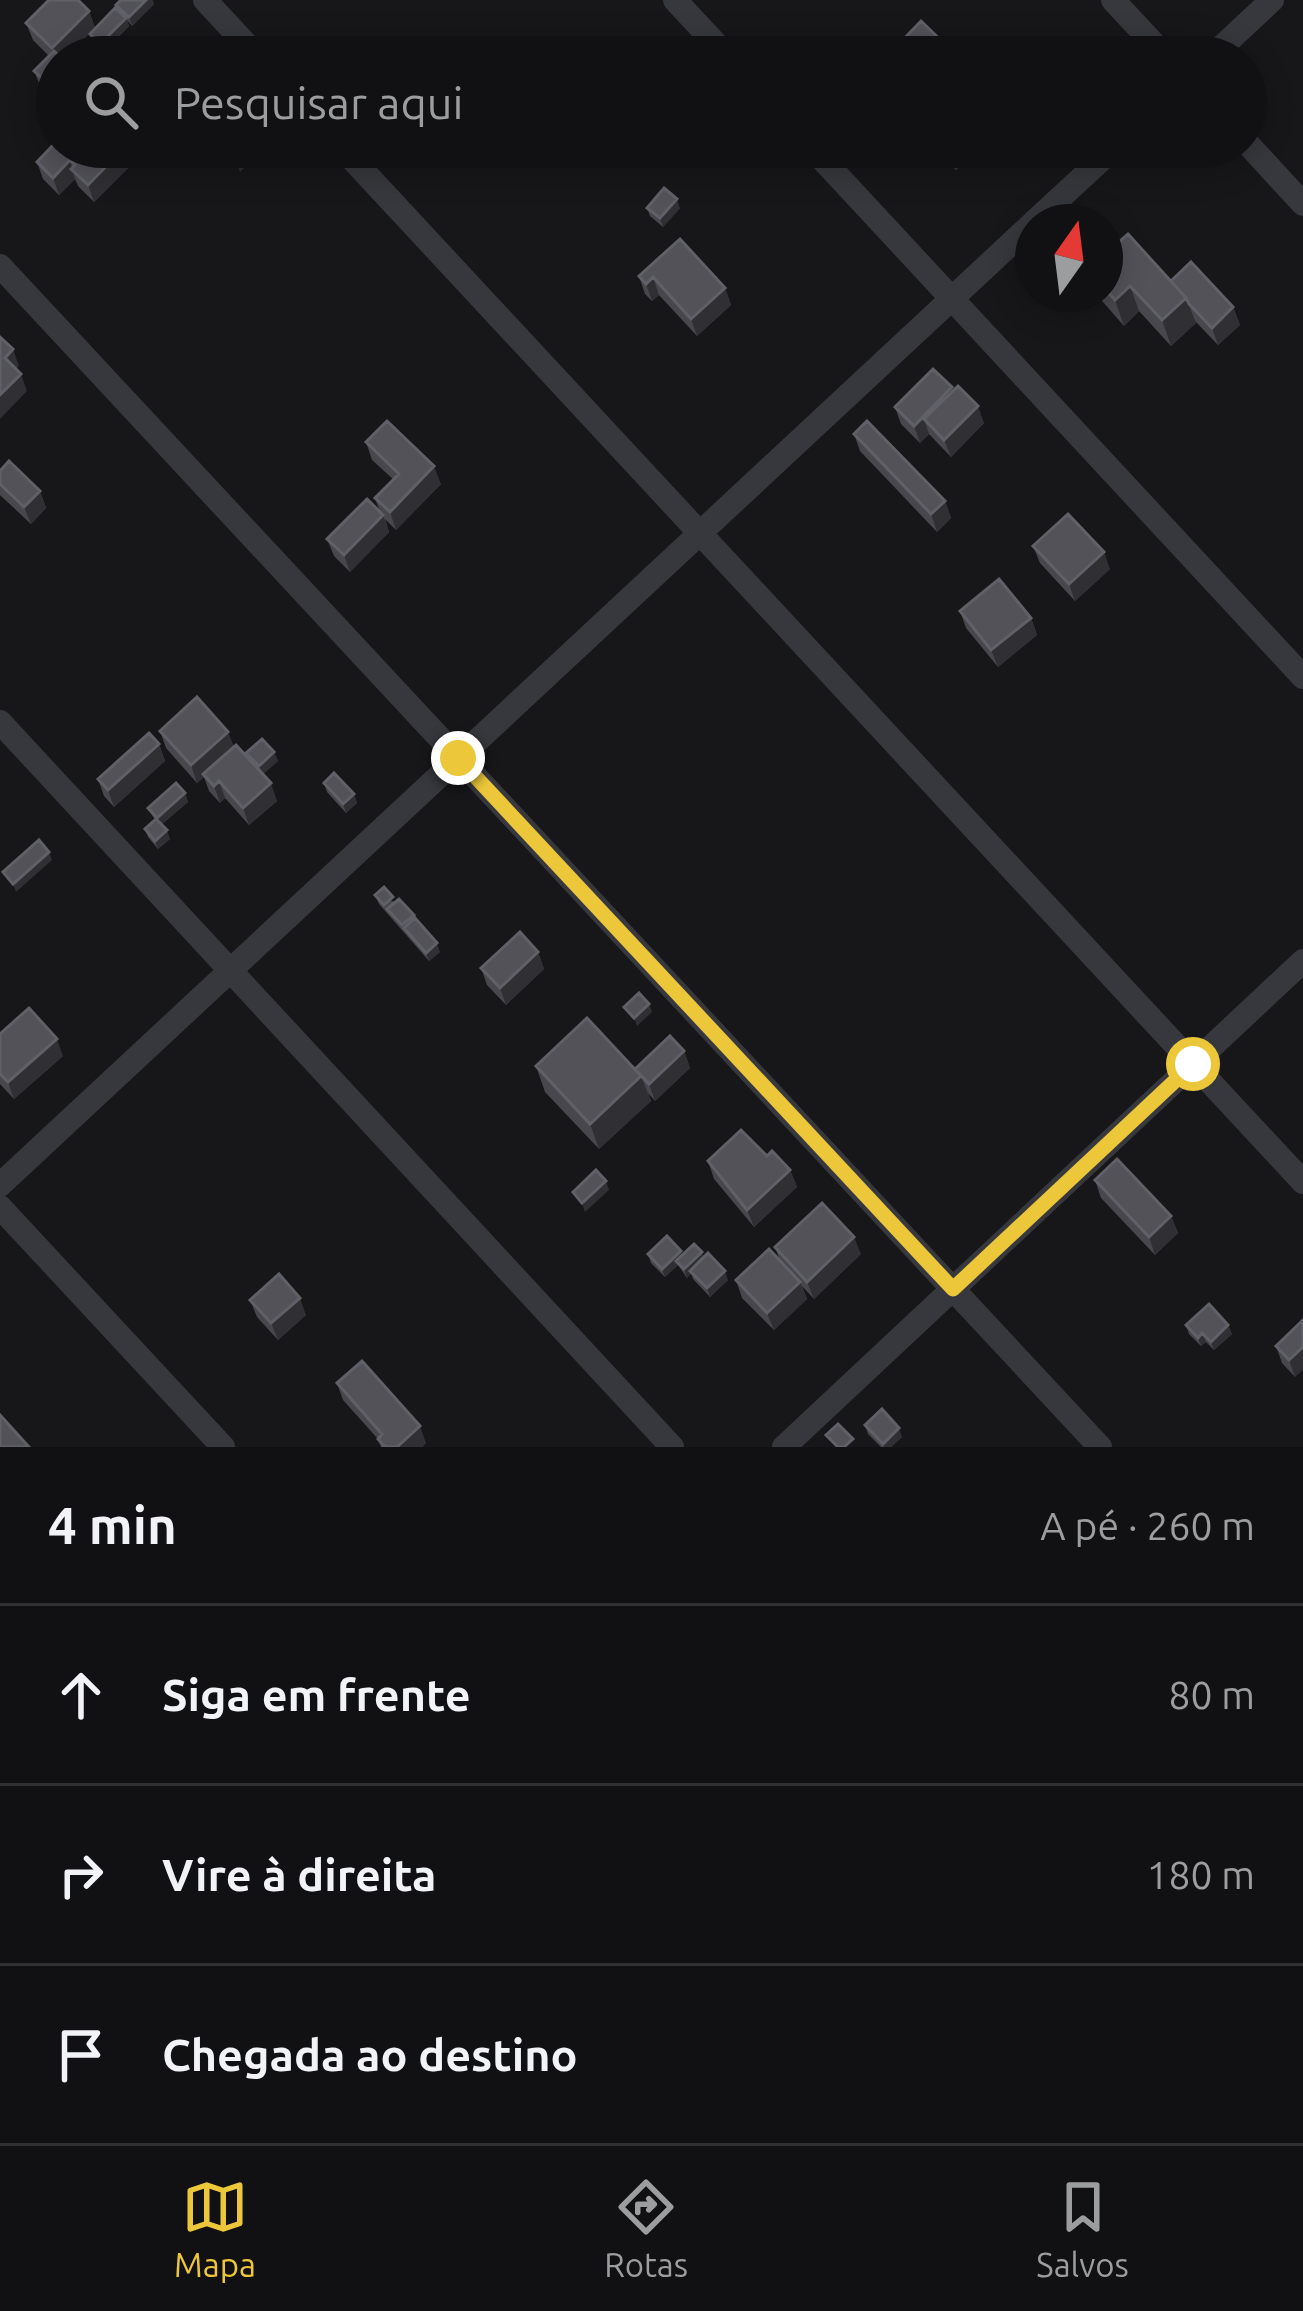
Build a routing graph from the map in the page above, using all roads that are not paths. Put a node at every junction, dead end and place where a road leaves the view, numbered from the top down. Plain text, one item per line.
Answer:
1 (205, 0) edge
2 (675, 0) edge
3 (1113, 0) edge
4 (1272, 0) edge
5 (238, 36) edge
6 (708, 36) edge
7 (1146, 36) edge
8 (1233, 36) edge
9 (1267, 165) edge
10 (361, 168) edge
11 (831, 168) edge
12 (1091, 168) edge
13 (1052, 204) edge
14 (1303, 204) edge
15 (1015, 239) edge
16 (0, 266) edge
17 (952, 298) junction
18 (700, 533) junction
19 (1303, 677) edge
20 (0, 722) edge
21 (458, 758) junction
22 (1303, 961) edge
23 (230, 970) junction
24 (1193, 1064) junction
25 (1303, 1182) edge
26 (0, 1185) edge
27 (0, 1207) edge
28 (953, 1289) junction
29 (223, 1447) edge
30 (672, 1447) edge
31 (784, 1447) edge
32 (1100, 1447) edge

1 - 5 street
2 - 6 street
3 - 7 street
4 - 8 street
9 - 14 street
10 - 18 street
11 - 17 street
12 - 13 street
15 - 17 street
16 - 21 street
17 - 18 street
17 - 19 street
18 - 21 street
18 - 24 street
20 - 23 street
21 - 23 street
21 - 28 street
22 - 24 street
23 - 26 street
23 - 30 street
24 - 25 street
24 - 28 street
27 - 29 street
28 - 31 street
28 - 32 street

